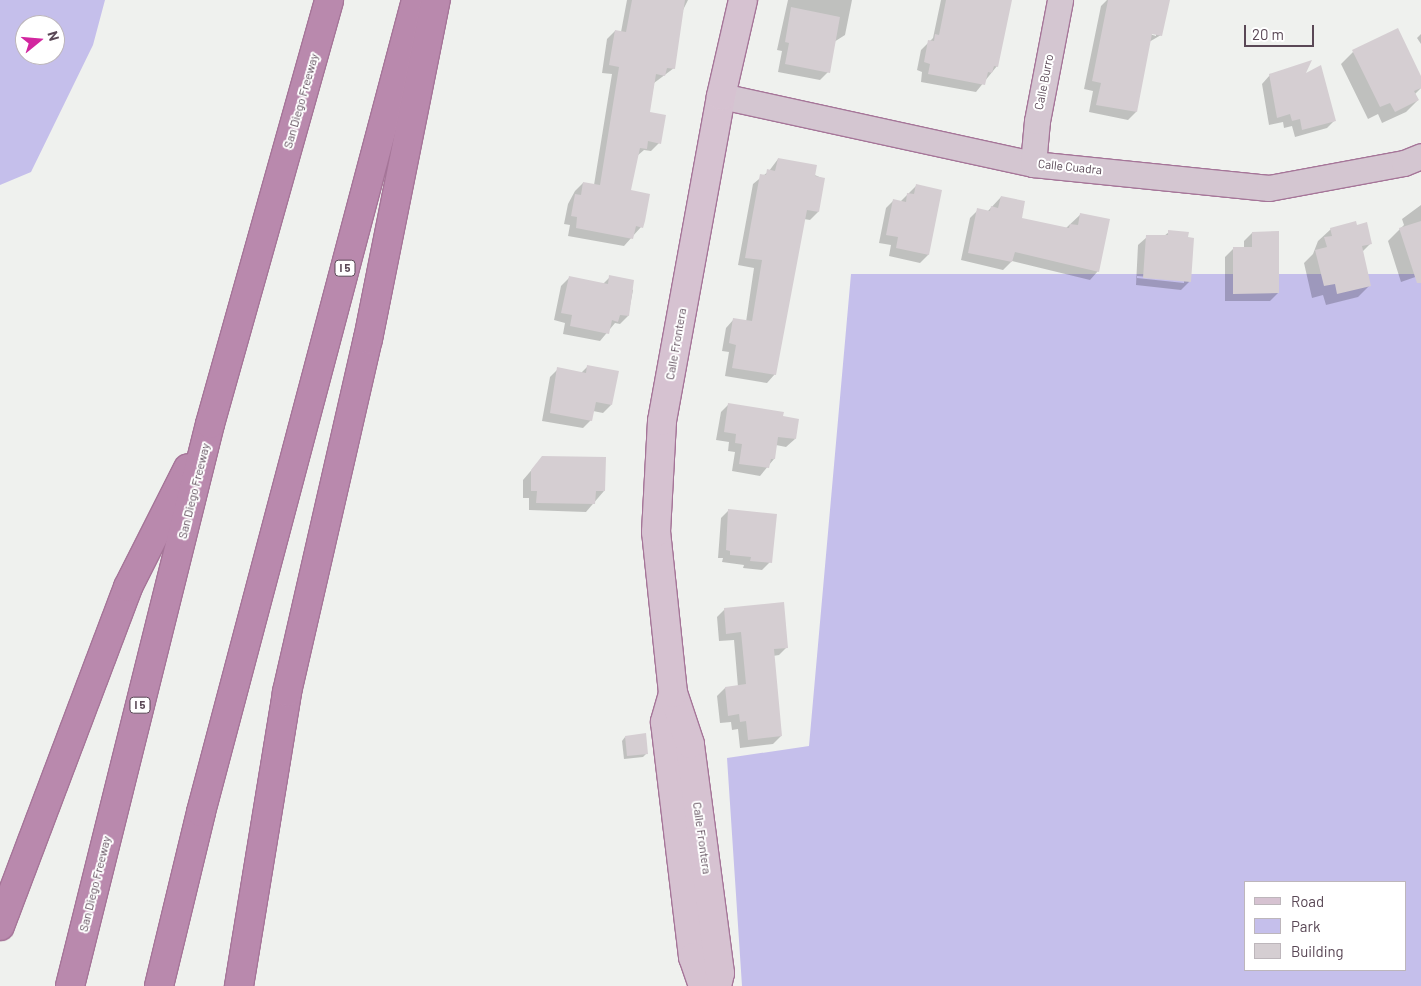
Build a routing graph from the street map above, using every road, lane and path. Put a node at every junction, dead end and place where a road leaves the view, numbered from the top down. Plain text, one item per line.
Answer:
1 (329, 0) edge
2 (416, 0) edge
3 (436, 0) edge
4 (743, 0) edge
5 (1060, 0) edge
6 (721, 96) junction
7 (1421, 156) edge
8 (1033, 164) junction
9 (210, 424) junction
10 (673, 693) junction
11 (0, 926) edge
12 (70, 986) edge
13 (159, 986) edge
14 (239, 986) edge
15 (703, 986) edge
16 (717, 986) edge

1 - 9 highway, San Diego Freeway / I 5
2 - 13 highway, I 5
3 - 14 highway
4 - 6 street, Calle Frontera
5 - 8 street, Calle Burro
6 - 8 street, Calle Cuadra
6 - 10 street, Calle Frontera
7 - 8 street, Calle Cuadra
9 - 11 highway
9 - 12 highway, San Diego Freeway / I 5
10 - 15 street, Calle Frontera
10 - 16 street, Calle Frontera

